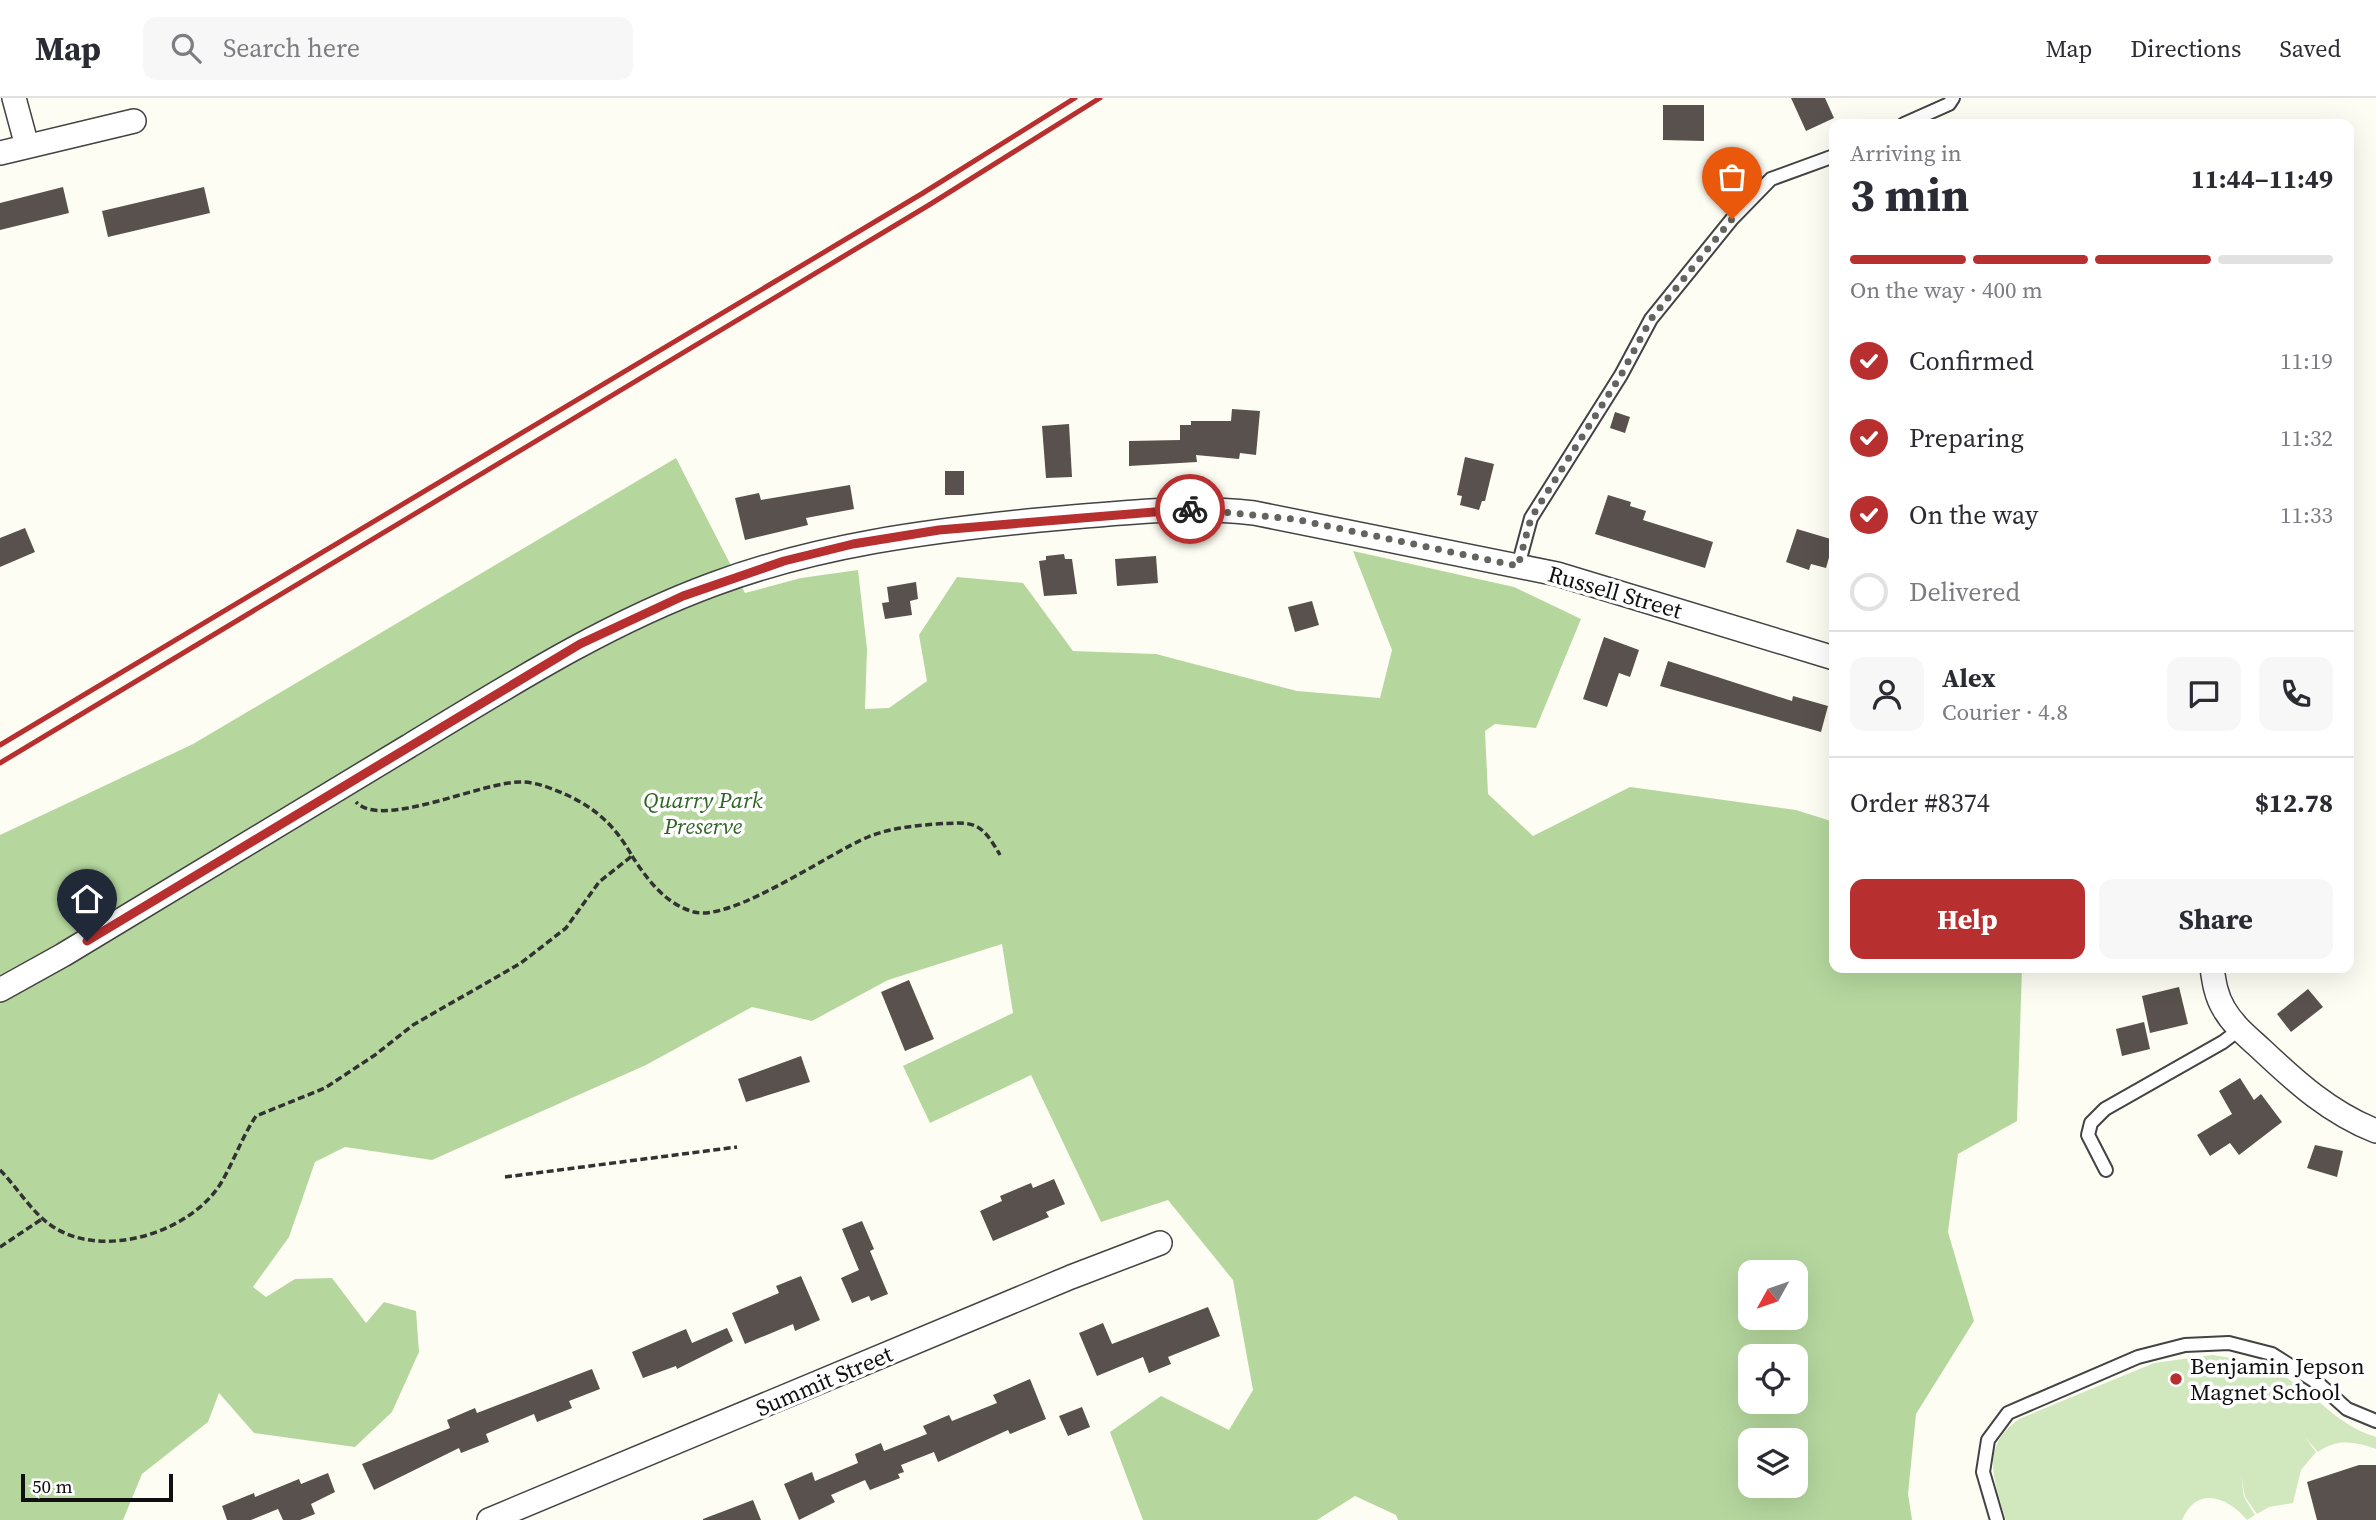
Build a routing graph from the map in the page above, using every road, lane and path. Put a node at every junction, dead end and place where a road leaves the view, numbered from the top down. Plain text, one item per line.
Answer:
1 (14, 98) edge
2 (1953, 98) edge
3 (1914, 119) edge
4 (134, 121) dead end
5 (27, 146) junction
6 (0, 153) edge
7 (1829, 158) edge
8 (1518, 566) junction
9 (1829, 656) edge
10 (345, 785) junction
11 (1000, 855) dead end
12 (632, 856) junction
13 (2213, 973) edge
14 (0, 990) edge
15 (2239, 1029) junction
16 (2376, 1131) edge
17 (737, 1147) dead end
18 (0, 1170) edge
19 (2106, 1170) dead end
20 (505, 1177) dead end
21 (43, 1218) junction
22 (1160, 1242) dead end
23 (0, 1247) edge
24 (2376, 1420) edge
25 (489, 1520) edge
26 (1997, 1520) edge

1 - 5 street
2 - 3 lane
4 - 5 street
5 - 6 street
7 - 8 lane
8 - 9 street, Russell Street
8 - 10 street, Russell Street
10 - 12 path
10 - 14 street, Russell Street
11 - 12 path
12 - 21 path
13 - 15 street
15 - 16 street
15 - 19 lane
17 - 20 path
18 - 21 path
21 - 23 path
22 - 25 street, Summit Street
24 - 26 lane

